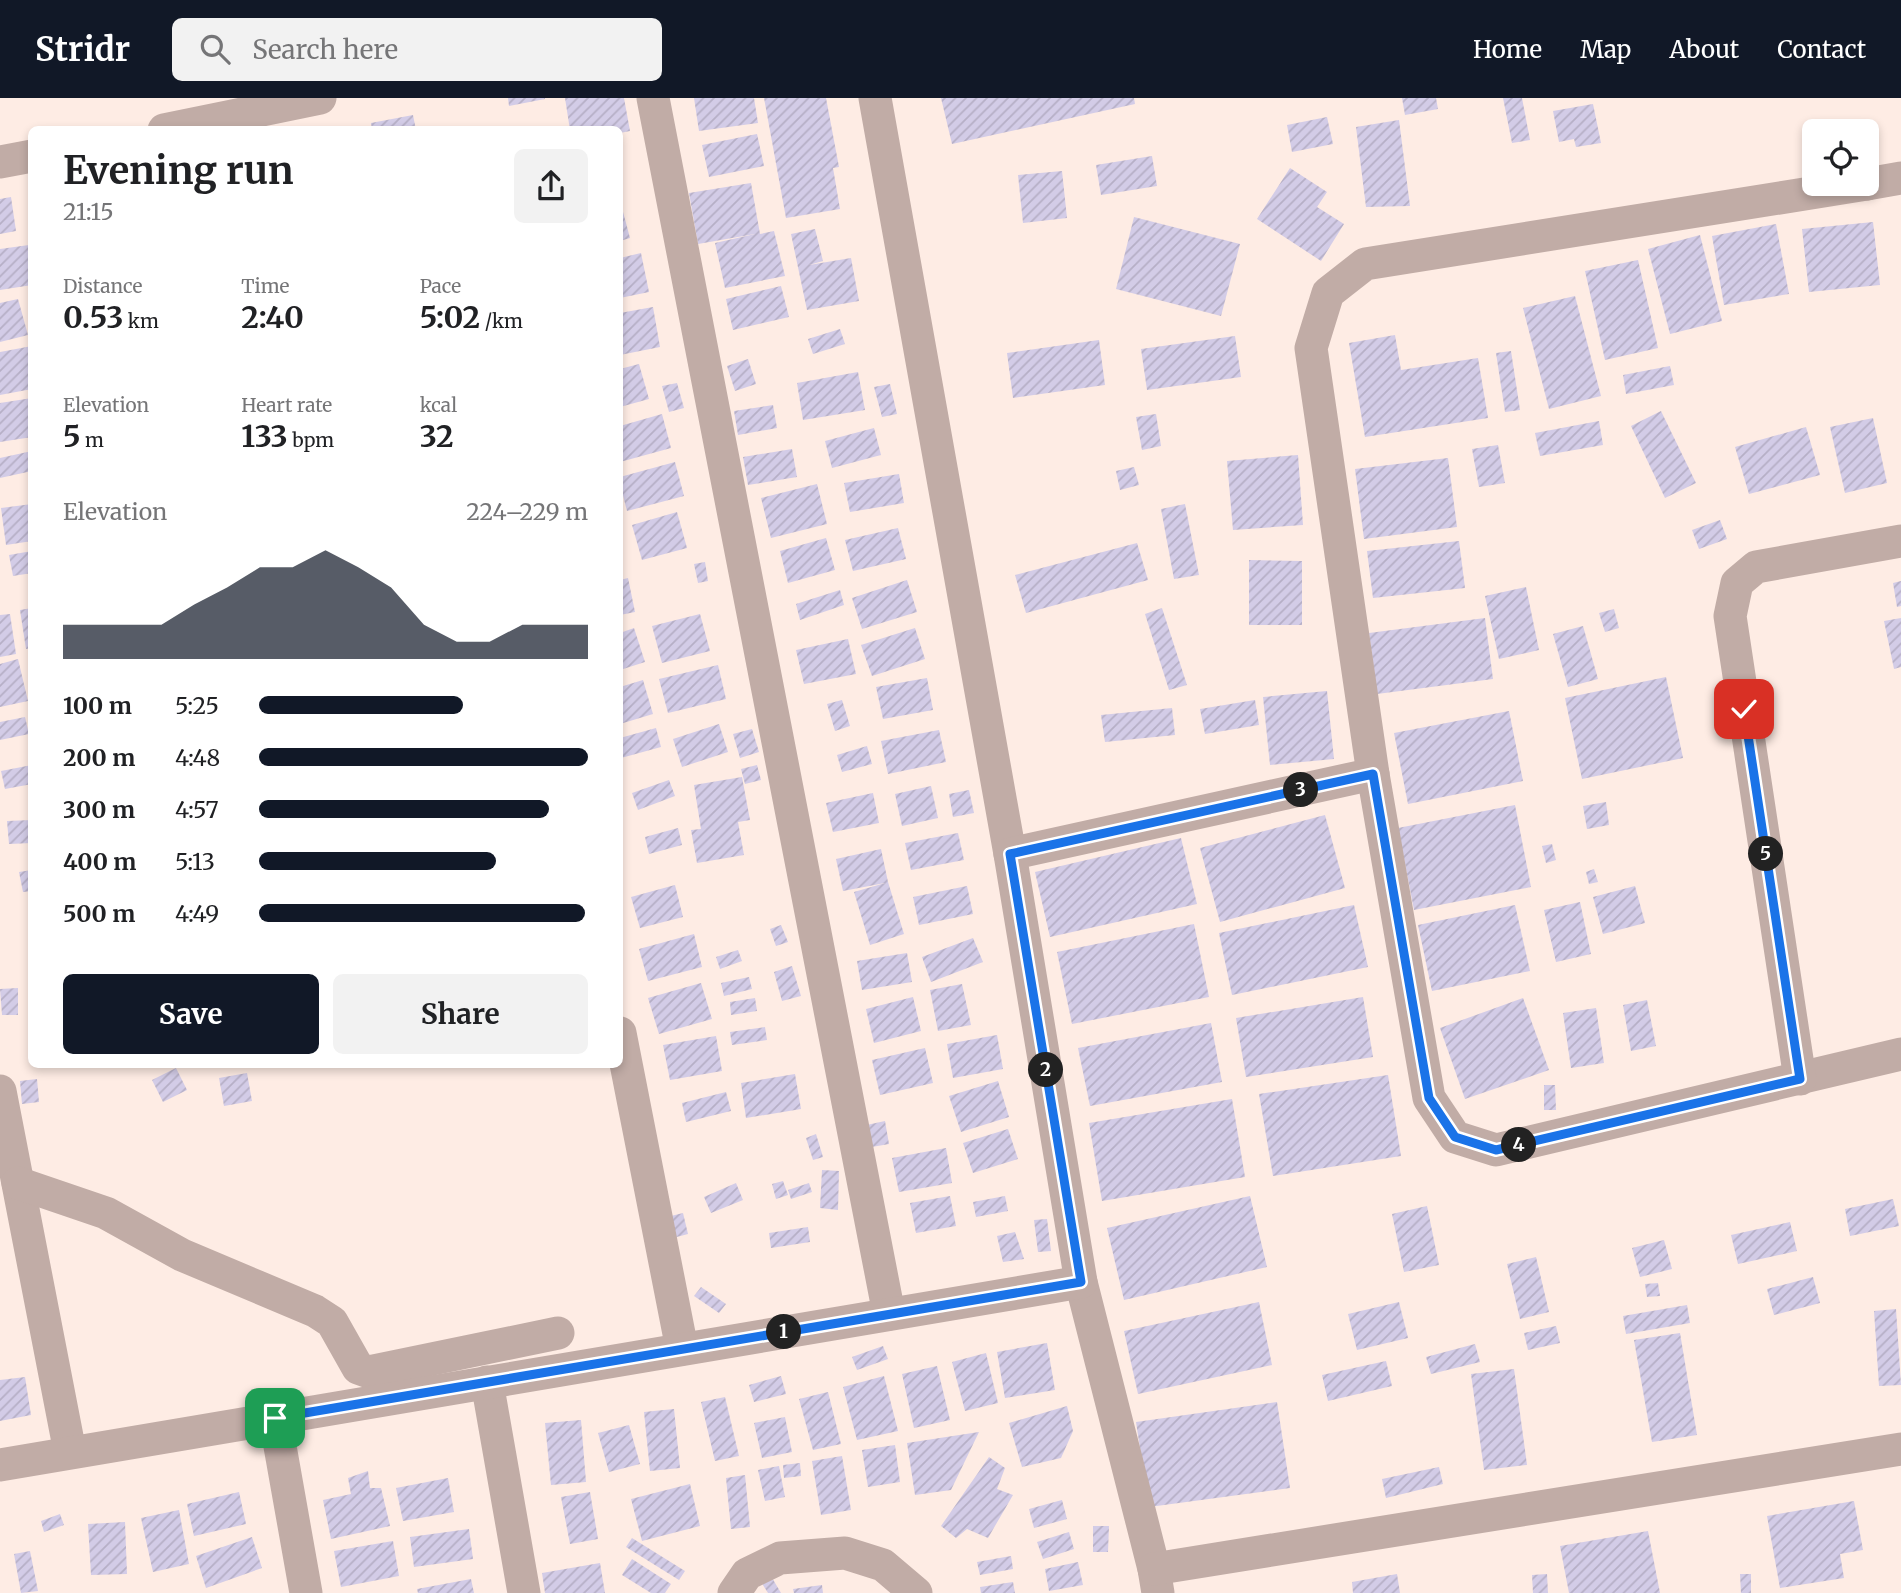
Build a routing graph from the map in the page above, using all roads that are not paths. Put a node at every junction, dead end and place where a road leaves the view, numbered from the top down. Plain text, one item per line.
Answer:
1 (320, 98) edge
2 (653, 98) edge
3 (875, 98) edge
4 (184, 126) edge
5 (1901, 178) edge
6 (1879, 182) edge
7 (1802, 194) edge
8 (1901, 541) edge
9 (1373, 774) junction
10 (1010, 854) junction
11 (623, 1047) edge
12 (1901, 1054) edge
13 (1800, 1079) junction
14 (0, 1091) edge
15 (18, 1183) junction
16 (1081, 1282) junction
17 (889, 1314) junction
18 (558, 1333) dead end
19 (682, 1349) junction
20 (487, 1382) junction
21 (275, 1418) junction
22 (1901, 1449) edge
23 (69, 1452) junction
24 (0, 1465) edge
25 (1156, 1581) edge
26 (306, 1593) edge
27 (524, 1593) edge
28 (733, 1593) edge
29 (916, 1593) edge

1 - 4 street
2 - 17 street
3 - 10 street
5 - 6 street
7 - 9 street
8 - 13 street
9 - 10 street
9 - 13 street
10 - 16 street
11 - 19 street
12 - 13 street
14 - 15 street
15 - 18 street
15 - 23 street
16 - 17 street
16 - 25 street
17 - 19 street
19 - 20 street
20 - 21 street
20 - 27 street
21 - 23 street
21 - 26 street
22 - 25 street
23 - 24 street
28 - 29 street

